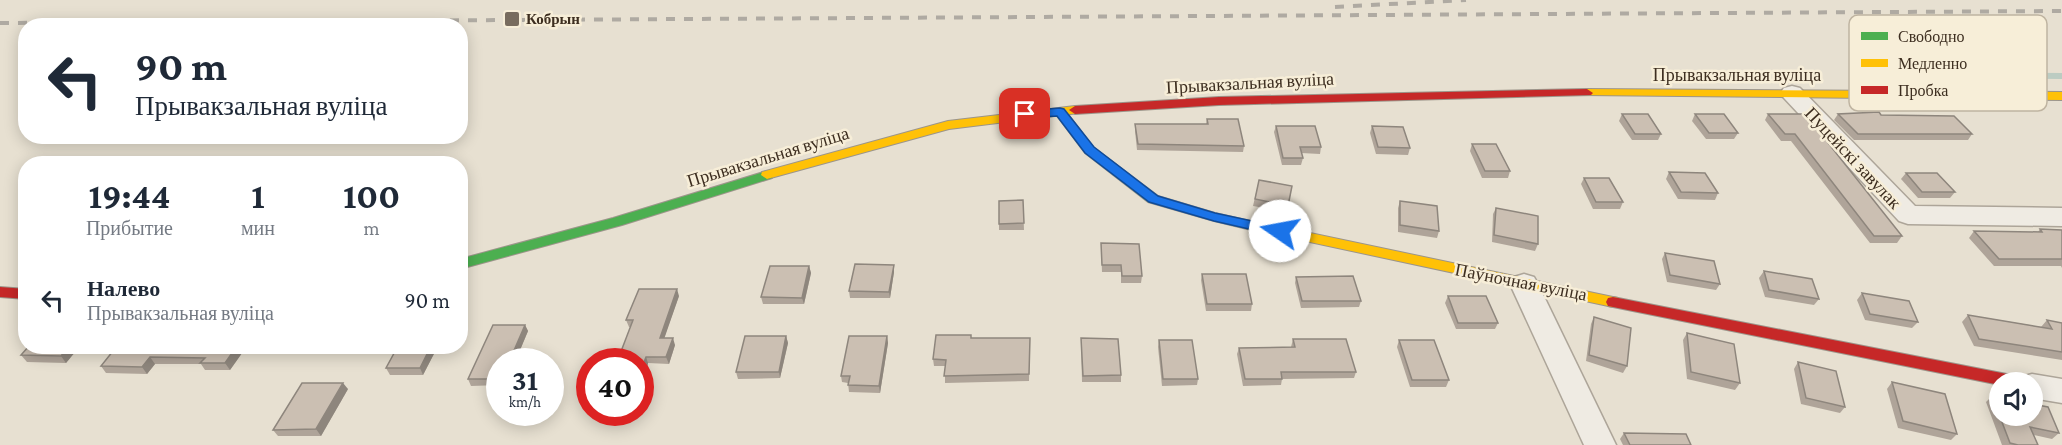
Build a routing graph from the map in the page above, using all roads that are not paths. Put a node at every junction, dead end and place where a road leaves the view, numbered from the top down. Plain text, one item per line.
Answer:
1 (1792, 93) junction
2 (1849, 94) edge
3 (2047, 96) edge
4 (2062, 96) edge
5 (1060, 112) junction
6 (2062, 217) edge
7 (468, 262) edge
8 (1524, 284) junction
9 (0, 292) edge
10 (18, 293) edge
11 (1989, 376) edge
12 (2043, 388) edge
13 (2062, 391) edge
14 (1600, 445) edge

1 - 2 main road, Прывакзальная вуліца
1 - 5 main road, Прывакзальная вуліца
1 - 6 street, Пуцейскі завулак
3 - 4 main road, Прывакзальная вуліца
5 - 7 main road, Прывакзальная вуліца
5 - 8 main road, Паўночная вуліца
8 - 11 main road, Паўночная вуліца
8 - 14 street
9 - 10 main road
12 - 13 street

